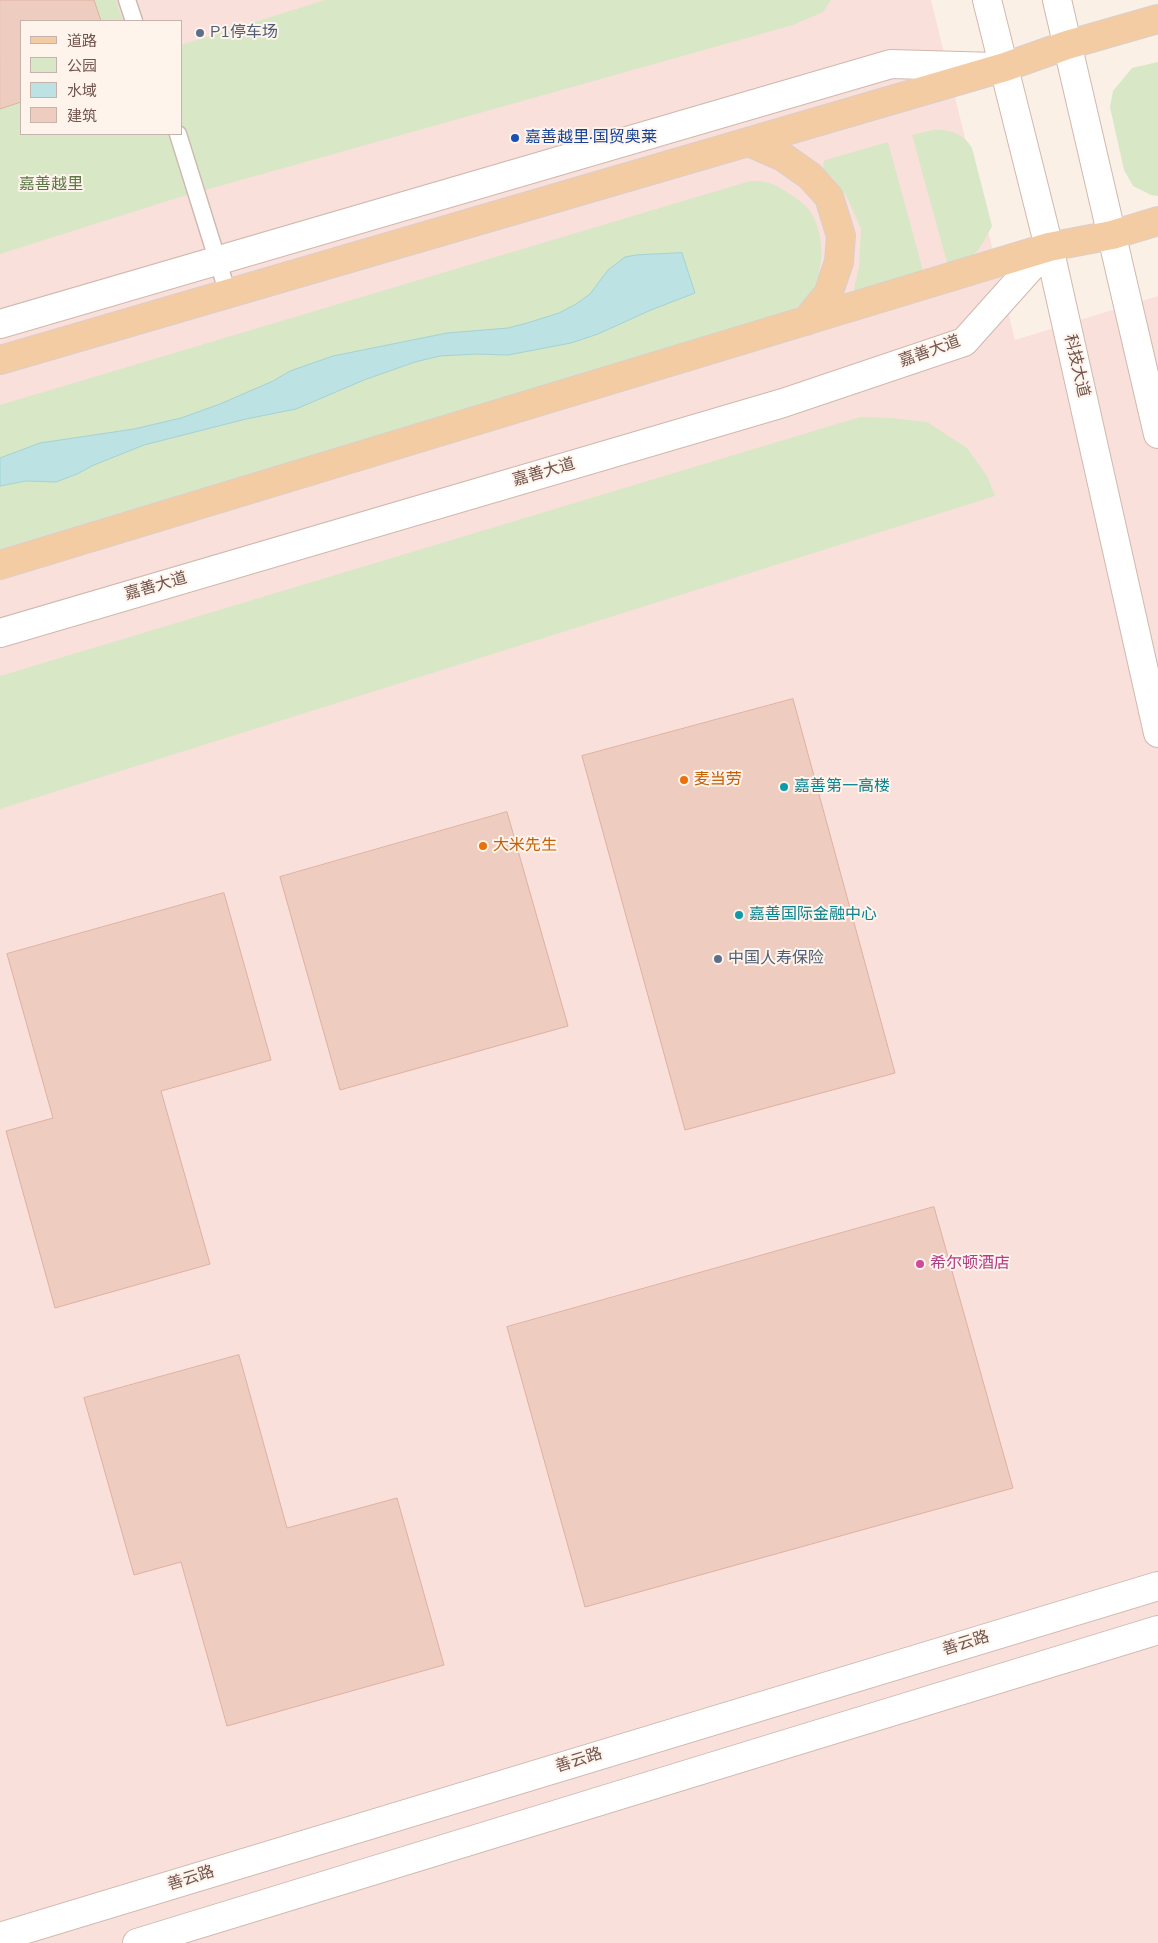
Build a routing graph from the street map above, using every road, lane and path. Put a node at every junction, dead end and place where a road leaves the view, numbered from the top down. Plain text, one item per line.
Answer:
1 (127, 0) edge
2 (987, 0) edge
3 (1057, 0) edge
4 (1158, 19) edge
5 (134, 20) edge
6 (1068, 45) junction
7 (1005, 67) junction
8 (178, 135) edge
9 (748, 142) junction
10 (1158, 221) edge
11 (1112, 235) junction
12 (1049, 247) junction
13 (218, 260) junction
14 (228, 294) junction
15 (806, 321) junction
16 (0, 324) edge
17 (0, 360) edge
18 (1158, 434) edge
19 (0, 566) edge
20 (0, 633) edge
21 (1158, 733) edge
22 (1158, 1586) edge
23 (1158, 1630) edge
24 (0, 1937) edge
25 (137, 1943) edge

1 - 5 lane
2 - 7 street, 科技大道
3 - 6 street
4 - 6 main road
6 - 7 main road
6 - 11 street
7 - 9 main road
7 - 12 street, 科技大道
7 - 13 street
8 - 13 lane
9 - 14 main road
9 - 15 main road
10 - 11 main road
11 - 12 main road
11 - 18 street
12 - 15 main road
12 - 20 street, 嘉善大道
12 - 21 street, 科技大道
13 - 14 lane
13 - 16 street
14 - 17 main road
15 - 19 main road
22 - 24 street, 善云路
23 - 25 street

